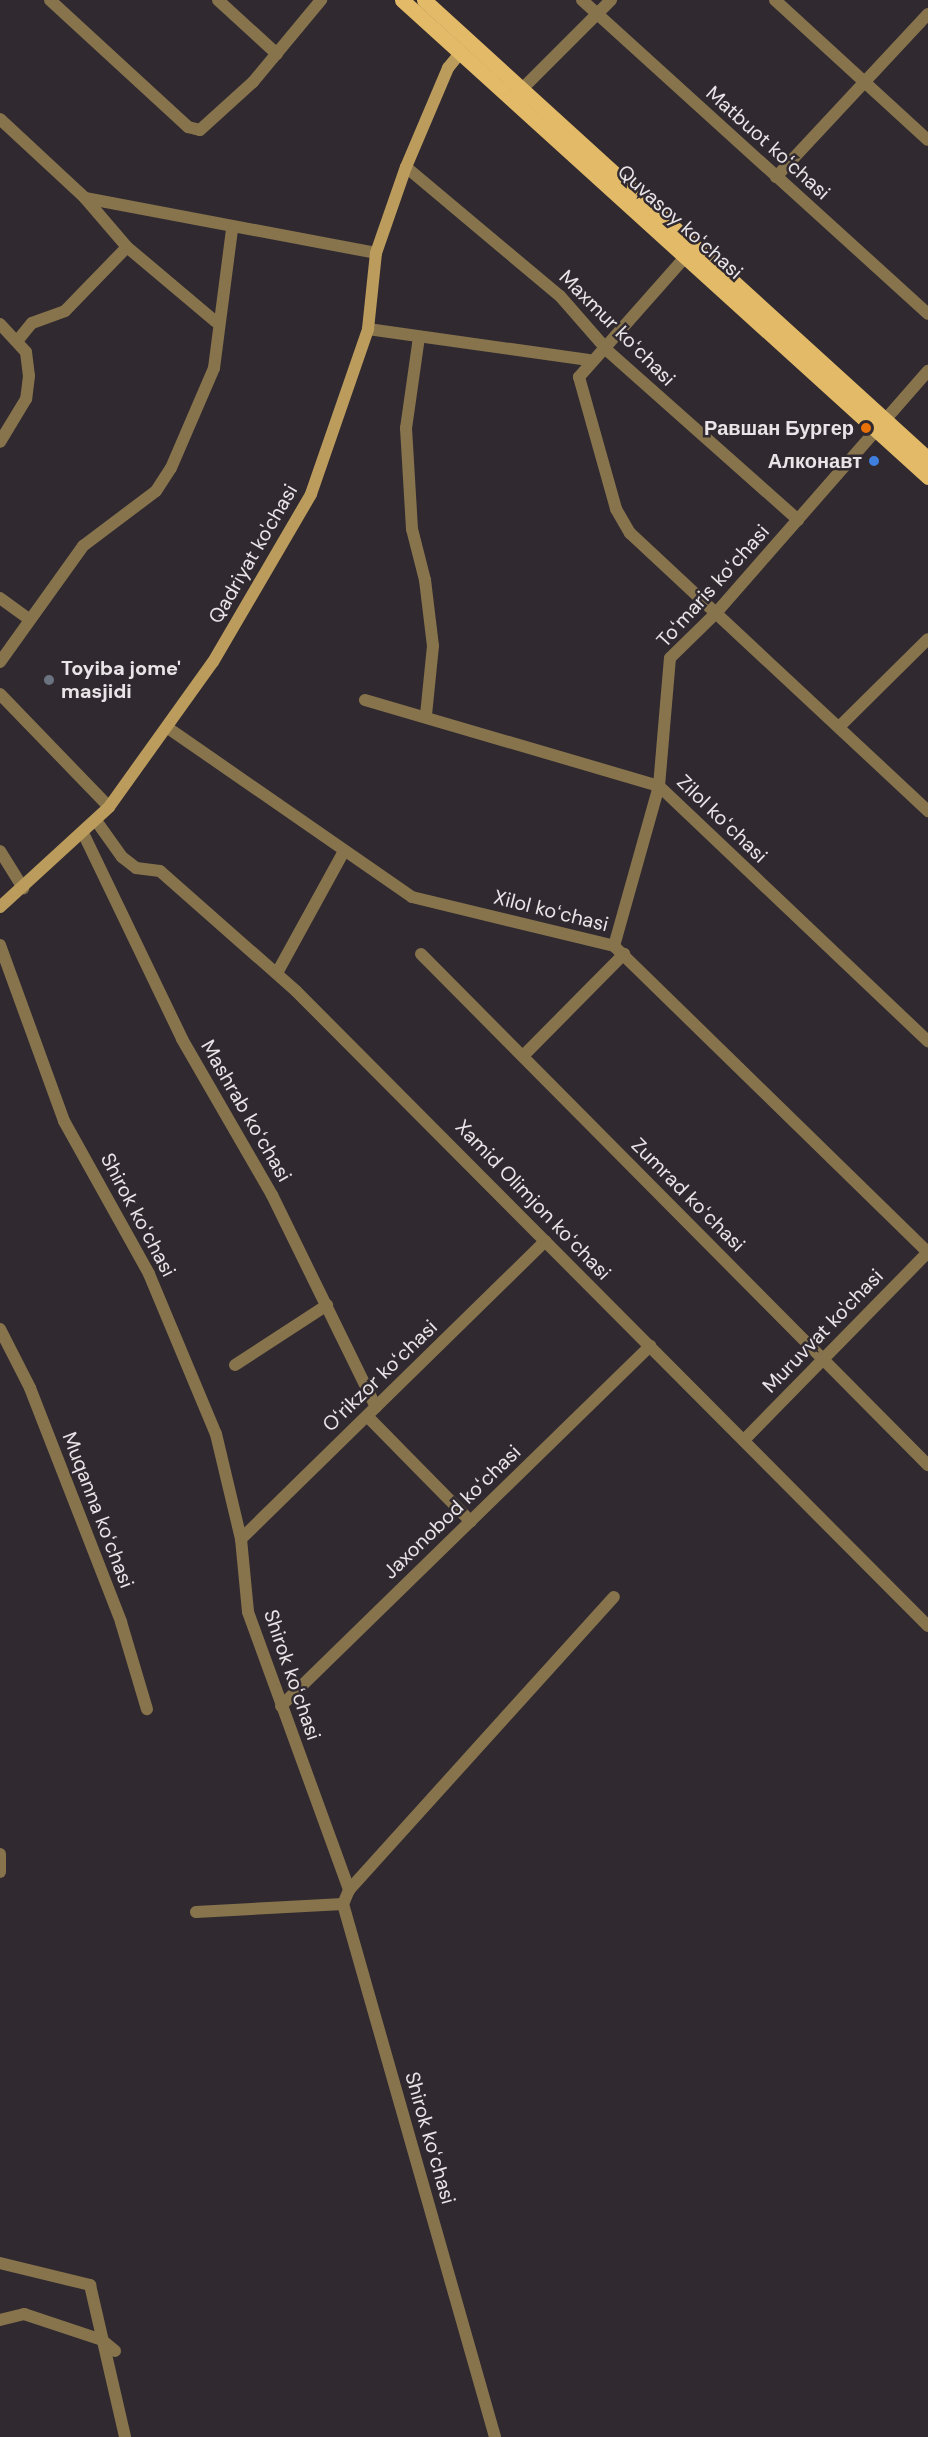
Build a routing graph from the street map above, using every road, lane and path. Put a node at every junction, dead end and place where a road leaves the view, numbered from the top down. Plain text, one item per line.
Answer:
1 (50, 0) edge
2 (218, 0) edge
3 (321, 0) edge
4 (402, 0) edge
5 (424, 0) edge
6 (582, 0) edge
7 (611, 0) edge
8 (775, 0) edge
9 (928, 14) edge
10 (597, 15) junction
11 (460, 53) junction
12 (277, 54) junction
13 (863, 81) junction
14 (522, 89) junction
15 (0, 119) edge
16 (928, 140) edge
17 (406, 167) junction
18 (776, 177) junction
19 (85, 198) junction
20 (231, 230) junction
21 (127, 247) junction
22 (376, 254) junction
23 (691, 258) junction
24 (928, 314) edge
25 (216, 322) junction
26 (0, 324) edge
27 (368, 328) junction
28 (419, 337) junction
29 (18, 340) junction
30 (607, 344) junction
31 (589, 360) junction
32 (928, 371) edge
33 (880, 423) junction
34 (0, 442) edge
35 (928, 459) edge
36 (928, 477) edge
37 (798, 520) junction
38 (0, 598) edge
39 (716, 613) junction
40 (28, 618) junction
41 (928, 639) edge
42 (0, 662) edge
43 (0, 694) edge
44 (365, 700) dead end
45 (426, 715) junction
46 (841, 725) junction
47 (168, 728) junction
48 (659, 786) junction
49 (109, 807) junction
50 (928, 811) edge
51 (97, 822) junction
52 (84, 835) junction
53 (0, 850) edge
54 (343, 853) junction
55 (23, 888) junction
56 (0, 907) edge
57 (0, 945) edge
58 (614, 946) junction
59 (421, 954) dead end
60 (624, 954) junction
61 (277, 973) junction
62 (928, 1041) edge
63 (523, 1056) junction
64 (546, 1241) junction
65 (928, 1252) edge
66 (327, 1305) junction
67 (0, 1329) edge
68 (650, 1346) junction
69 (823, 1359) junction
70 (236, 1365) dead end
71 (372, 1411) junction
72 (746, 1438) junction
73 (928, 1464) edge
74 (471, 1522) junction
75 (241, 1539) junction
76 (614, 1597) dead end
77 (928, 1626) edge
78 (280, 1706) junction
79 (147, 1709) dead end
80 (0, 1854) edge
81 (0, 1872) edge
82 (349, 1890) junction
83 (343, 1904) junction
84 (196, 1912) dead end
85 (0, 2263) edge
86 (0, 2320) edge
87 (102, 2340) junction
88 (115, 2351) dead end
89 (125, 2437) edge
90 (495, 2437) edge

1 - 12 street
2 - 12 street
3 - 12 street
4 - 11 main road, Quvasoy koʻchasi
5 - 14 main road, Quvasoy koʻchasi
6 - 10 street, Matbuot koʻchasi
7 - 10 street
8 - 13 street
9 - 13 street
10 - 14 street
10 - 18 street, Matbuot koʻchasi
11 - 17 street, Qadriyat ko'chasi
11 - 23 main road, Quvasoy koʻchasi
13 - 16 street
13 - 18 street
14 - 33 main road, Quvasoy koʻchasi
15 - 19 street
17 - 22 street, Qadriyat ko'chasi
17 - 30 street, Maxmur koʻchasi
18 - 24 street, Matbuot koʻchasi
19 - 20 street
19 - 21 street
20 - 22 street
20 - 25 street
21 - 25 street
21 - 29 street
22 - 27 street, Qadriyat ko'chasi
23 - 30 street
23 - 33 main road, Quvasoy koʻchasi
25 - 40 street
26 - 29 street
27 - 28 street
27 - 47 street, Qadriyat ko'chasi
28 - 31 street
28 - 45 street
29 - 34 street
30 - 31 street
30 - 37 street, Maxmur koʻchasi
31 - 39 street
32 - 33 street, Toʻmaris koʻchasi
33 - 35 main road, Quvasoy koʻchasi
33 - 36 main road, Quvasoy koʻchasi
33 - 37 street, Toʻmaris koʻchasi
37 - 39 street, Toʻmaris koʻchasi
38 - 40 street
39 - 46 street
39 - 48 street, Toʻmaris koʻchasi
40 - 42 street
41 - 46 street
43 - 49 street
44 - 45 street, Zilol koʻchasi
45 - 48 street, Zilol koʻchasi
46 - 50 street
47 - 49 street, Qadriyat ko'chasi
47 - 54 street, Xilol koʻchasi
48 - 58 street, Toʻmaris koʻchasi
48 - 62 street, Zilol koʻchasi
49 - 51 street, Qadriyat ko'chasi
51 - 52 street, Qadriyat ko'chasi
51 - 61 street, Xamid Olimjon koʻchasi
52 - 55 street, Qadriyat ko'chasi
52 - 66 street, Mashrab koʻchasi
53 - 55 street
54 - 58 street, Xilol koʻchasi
54 - 61 street
55 - 56 street, Qadriyat ko'chasi
57 - 75 street, Shirok koʻchasi
58 - 60 street, Xilol koʻchasi
59 - 63 street, Zumrad koʻchasi
60 - 63 street
60 - 65 street, Xilol koʻchasi
61 - 64 street, Xamid Olimjon koʻchasi
63 - 69 street, Zumrad koʻchasi
64 - 68 street, Xamid Olimjon koʻchasi
64 - 71 street, Oʻrikzor koʻchasi
65 - 69 street, Muruvvat ko'chasi
66 - 70 street
66 - 71 street, Mashrab koʻchasi
67 - 79 street, Muqanna koʻchasi
68 - 72 street, Xamid Olimjon koʻchasi
68 - 74 street, Jaxonobod koʻchasi
69 - 72 street, Muruvvat ko'chasi
69 - 73 street, Zumrad koʻchasi
71 - 74 street, Mashrab koʻchasi
71 - 75 street, Oʻrikzor koʻchasi
72 - 77 street, Xamid Olimjon koʻchasi
74 - 78 street, Jaxonobod koʻchasi
75 - 78 street, Shirok koʻchasi
76 - 82 street
78 - 82 street, Shirok koʻchasi
80 - 81 street
82 - 83 street
83 - 84 street
83 - 90 street, Shirok koʻchasi
85 - 87 street
86 - 87 street
87 - 88 street
87 - 89 street

